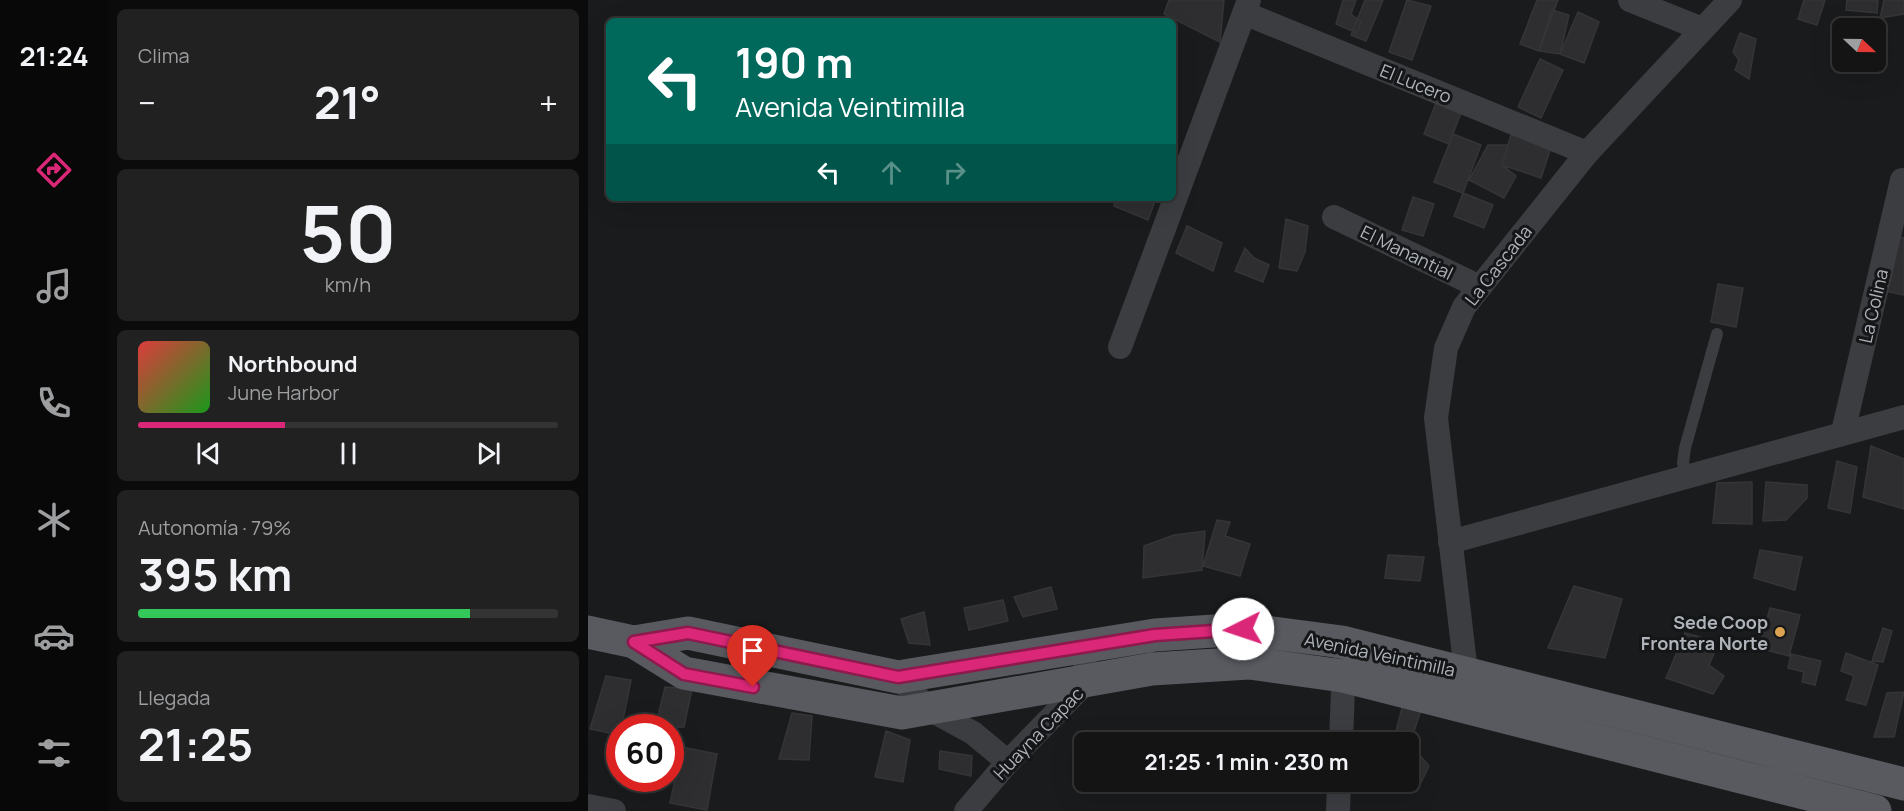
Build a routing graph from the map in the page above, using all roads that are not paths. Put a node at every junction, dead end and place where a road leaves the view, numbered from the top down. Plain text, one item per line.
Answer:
1 (1630, 0) edge
2 (1730, 0) edge
3 (1247, 6) edge
4 (1702, 29) junction
5 (1587, 153) junction
6 (1902, 180) dead end
7 (1176, 197) edge
8 (1174, 201) edge
9 (1334, 217) dead end
10 (1480, 287) junction
11 (1717, 334) dead end
12 (1120, 347) dead end
13 (1904, 417) edge
14 (1843, 432) junction
15 (1687, 476) junction
16 (1450, 542) junction
17 (588, 632) edge
18 (634, 642) junction
19 (1342, 642) junction
20 (1082, 647) junction
21 (1466, 672) junction
22 (1343, 676) junction
23 (898, 677) junction
24 (1088, 680) junction
25 (929, 709) junction
26 (1341, 732) edge
27 (1008, 762) junction
28 (1904, 784) edge
29 (1339, 792) edge
30 (588, 806) edge
31 (614, 811) edge
32 (966, 811) edge
33 (1338, 811) edge
34 (1875, 811) edge

1 - 4 street
2 - 4 street, La Cascada
3 - 5 street, El Lucero
3 - 7 street
4 - 5 street, La Cascada
5 - 10 street, La Cascada
6 - 14 street, La Colina
8 - 12 street
9 - 10 street, El Manantial
10 - 16 street, La Cascada
11 - 15 lane
13 - 14 street
14 - 15 street
15 - 16 street
16 - 21 street, La Cascada
17 - 18 main road, Avenida Veintimilla
18 - 23 main road, Avenida Veintimilla
18 - 25 main road, Avenida Veintimilla
19 - 20 main road, Avenida Veintimilla
19 - 21 main road, Avenida Veintimilla
19 - 22 street
20 - 23 main road, Avenida Veintimilla
20 - 24 street, Huayna Capac
21 - 28 main road, Avenida Veintimilla
22 - 24 main road, Avenida Veintimilla
22 - 26 street
22 - 34 main road, Avenida Veintimilla
23 - 25 street
24 - 25 main road, Avenida Veintimilla
24 - 27 street, Huayna Capac
25 - 27 street
27 - 32 street, Huayna Capac
29 - 33 street
30 - 31 street

